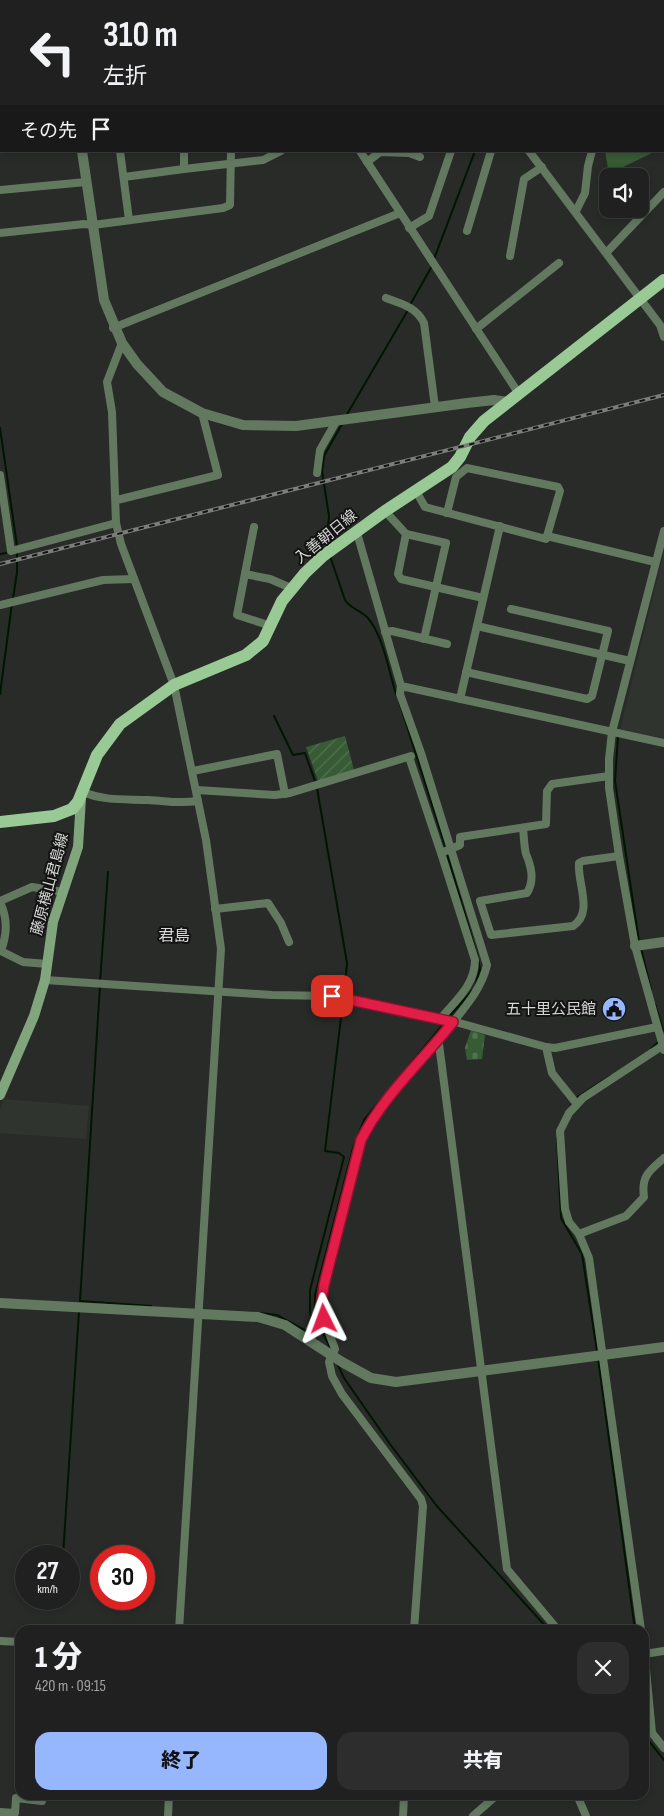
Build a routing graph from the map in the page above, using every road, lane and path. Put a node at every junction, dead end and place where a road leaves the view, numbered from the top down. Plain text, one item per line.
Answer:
1 (82, 152) edge
2 (120, 152) edge
3 (184, 152) edge
4 (231, 152) edge
5 (278, 152) edge
6 (361, 152) edge
7 (451, 152) edge
8 (491, 152) edge
9 (530, 152) edge
10 (592, 152) edge
11 (420, 157) dead end
12 (367, 162) junction
13 (231, 163) junction
14 (542, 167) junction
15 (184, 169) junction
16 (124, 177) junction
17 (86, 182) junction
18 (0, 190) edge
19 (664, 192) edge
20 (576, 212) junction
21 (400, 213) junction
22 (129, 220) junction
23 (92, 225) junction
24 (409, 228) junction
25 (466, 231) dead end
26 (0, 233) edge
27 (607, 252) junction
28 (510, 256) dead end
29 (560, 263) dead end
30 (664, 280) edge
31 (386, 298) dead end
32 (640, 300) junction
33 (113, 328) junction
34 (476, 329) junction
35 (664, 337) edge
36 (122, 343) junction
37 (519, 394) junction
38 (507, 402) junction
39 (435, 407) junction
40 (202, 413) junction
41 (337, 420) junction
42 (317, 473) dead end
43 (0, 475) edge
44 (416, 491) junction
45 (117, 500) junction
46 (385, 511) junction
47 (448, 513) junction
48 (116, 524) junction
49 (500, 526) junction
50 (254, 527) dead end
51 (664, 531) edge
52 (357, 533) junction
53 (406, 534) junction
54 (547, 536) junction
55 (656, 562) junction
56 (245, 574) junction
57 (134, 579) junction
58 (436, 587) junction
59 (291, 588) junction
60 (483, 598) junction
61 (0, 605) edge
62 (511, 609) dead end
63 (271, 626) junction
64 (477, 626) junction
65 (385, 632) junction
66 (424, 639) junction
67 (447, 644) dead end
68 (602, 654) junction
69 (630, 661) junction
70 (466, 672) junction
71 (174, 685) junction
72 (401, 686) junction
73 (460, 699) junction
74 (612, 732) junction
75 (664, 743) edge
76 (421, 753) junction
77 (409, 757) junction
78 (193, 771) junction
79 (609, 776) junction
80 (197, 790) junction
81 (83, 792) junction
82 (285, 794) junction
83 (198, 801) junction
84 (0, 822) edge
85 (523, 829) junction
86 (452, 850) junction
87 (441, 853) junction
88 (619, 856) junction
89 (63, 892) junction
90 (0, 902) edge
91 (215, 909) junction
92 (289, 942) dead end
93 (664, 942) edge
94 (635, 946) junction
95 (47, 964) junction
96 (45, 980) junction
97 (219, 991) junction
98 (441, 1018) junction
99 (453, 1022) junction
100 (657, 1027) junction
101 (437, 1041) junction
102 (663, 1044) edge
103 (546, 1047) junction
104 (0, 1095) edge
105 (576, 1103) junction
106 (664, 1158) edge
107 (579, 1234) junction
108 (0, 1303) edge
109 (199, 1314) junction
110 (664, 1347) edge
111 (603, 1354) junction
112 (331, 1355) junction
113 (480, 1371) junction
114 (179, 1625) edge
115 (414, 1625) edge
116 (554, 1625) edge
117 (640, 1625) edge
118 (0, 1642) edge
119 (15, 1642) edge
120 (664, 1651) edge
121 (649, 1652) edge
122 (649, 1703) edge
123 (664, 1748) edge
124 (16, 1800) edge
125 (33, 1800) edge
126 (169, 1800) edge
127 (404, 1800) edge
128 (491, 1800) edge
129 (580, 1800) edge
130 (42, 1801) dead end
131 (0, 1812) edge
132 (168, 1816) edge
133 (403, 1816) edge
134 (473, 1816) edge
135 (586, 1816) edge

1 - 17 street
2 - 16 street
3 - 15 street
4 - 13 street
5 - 13 street
6 - 12 street
7 - 24 street
8 - 25 street
9 - 14 street
10 - 20 street
11 - 12 street
12 - 21 street
13 - 15 street
13 - 22 street
14 - 20 street
14 - 28 street
15 - 16 street
16 - 22 street
17 - 18 street
17 - 23 street
19 - 27 street
20 - 27 street
21 - 24 street
21 - 33 street
22 - 23 street
23 - 26 street
23 - 33 street
24 - 34 street
27 - 32 street
29 - 34 street
30 - 32 main road, 入善朝日線
31 - 39 street
32 - 35 street
32 - 37 main road, 入善朝日線
33 - 36 street
34 - 37 street
36 - 40 street
36 - 45 street
37 - 38 main road, 入善朝日線
38 - 39 street
38 - 44 main road, 入善朝日線
39 - 41 street
40 - 41 street
40 - 45 street
41 - 42 street
43 - 48 street
44 - 46 main road, 入善朝日線
44 - 47 street
45 - 48 street
46 - 52 main road, 入善朝日線
46 - 53 street
47 - 49 street
47 - 54 street
48 - 57 street
49 - 54 street
49 - 60 street
50 - 56 street
51 - 55 street
52 - 59 main road, 入善朝日線
52 - 65 street
53 - 58 street
53 - 58 street
54 - 55 street
55 - 69 street
56 - 59 street
56 - 63 street
57 - 61 street
57 - 71 street
58 - 60 street
58 - 66 street
59 - 63 main road, 入善朝日線
60 - 64 street
62 - 68 street
63 - 71 main road, 入善朝日線
64 - 68 street
64 - 70 street
65 - 66 street
65 - 72 street
66 - 67 street
68 - 69 street
68 - 70 street
69 - 74 street
70 - 73 street
71 - 78 street
71 - 81 main road, 入善朝日線
72 - 73 street
72 - 76 street
73 - 74 street
74 - 75 street
74 - 79 street
76 - 77 street
76 - 86 street
77 - 82 street
77 - 87 street
78 - 80 street
78 - 82 street
79 - 85 street
79 - 88 street
80 - 82 street
80 - 83 street
81 - 83 street
81 - 84 main road, 入善朝日線
81 - 89 main road, 藤原横山君島線
83 - 91 street
85 - 86 street
85 - 88 street
86 - 87 street
86 - 99 street
87 - 98 street
88 - 94 street
89 - 90 street
89 - 95 main road, 藤原横山君島線
90 - 95 street
91 - 92 street
91 - 97 street
93 - 94 street
94 - 100 street
95 - 96 main road, 藤原横山君島線
96 - 97 street
96 - 104 main road, 藤原横山君島線
97 - 98 street
97 - 109 street
98 - 99 street
99 - 101 street
99 - 103 street
100 - 102 street
100 - 103 street
101 - 112 street
101 - 113 street
102 - 105 street
103 - 105 street
105 - 107 street
106 - 107 street
107 - 111 street
108 - 109 street
109 - 112 street
109 - 114 street
110 - 111 street
111 - 113 street
111 - 117 street
112 - 113 street
112 - 115 street
113 - 116 street
118 - 119 street
120 - 121 street
122 - 123 street
124 - 131 street
125 - 130 street
126 - 132 street
127 - 133 street
128 - 134 street
129 - 135 street

